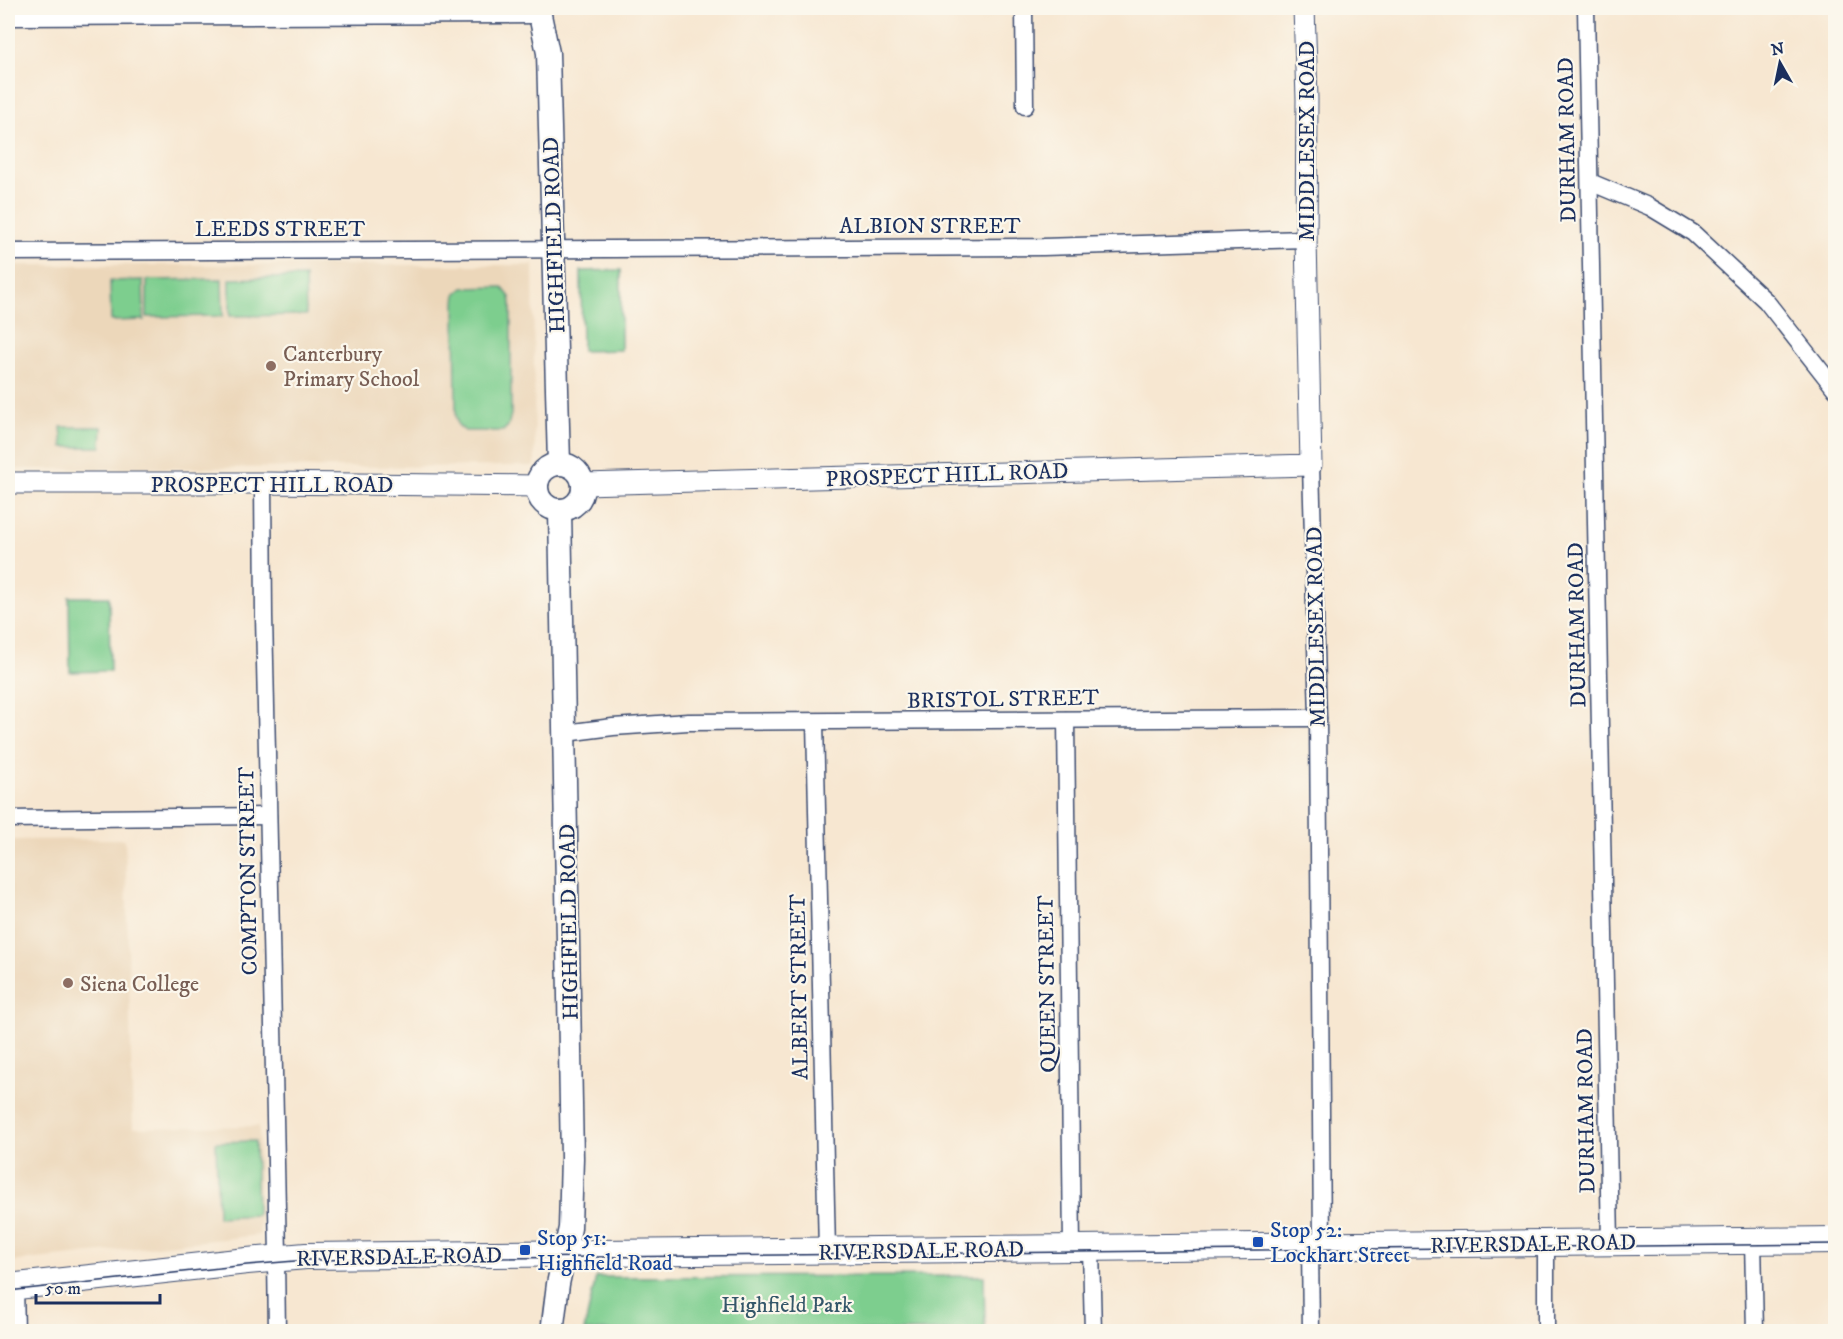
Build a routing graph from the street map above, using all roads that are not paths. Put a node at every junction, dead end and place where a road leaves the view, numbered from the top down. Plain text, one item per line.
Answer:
1 (1024, 8) edge
2 (1304, 8) edge
3 (1586, 8) edge
4 (541, 11) edge
5 (8, 17) edge
6 (1025, 106) dead end
7 (1590, 182) junction
8 (1306, 239) junction
9 (553, 250) junction
10 (8, 252) edge
11 (1836, 390) edge
12 (559, 464) junction
13 (1311, 465) junction
14 (8, 483) edge
15 (263, 483) junction
16 (583, 484) junction
17 (537, 486) junction
18 (560, 510) junction
19 (1318, 718) junction
20 (1066, 720) junction
21 (815, 722) junction
22 (565, 733) junction
23 (268, 816) junction
24 (8, 819) edge
25 (1836, 1240) edge
26 (1754, 1241) junction
27 (1610, 1242) junction
28 (1546, 1243) junction
29 (1316, 1246) junction
30 (1082, 1248) junction
31 (826, 1251) junction
32 (564, 1254) junction
33 (276, 1258) junction
34 (11, 1286) edge
35 (16, 1332) edge
36 (277, 1332) edge
37 (552, 1332) edge
38 (1093, 1332) edge
39 (1311, 1332) edge
40 (1546, 1332) edge
41 (1755, 1332) edge

1 - 6 street
2 - 8 street, MIDDLESEX ROAD
3 - 7 street, DURHAM ROAD
4 - 5 street
4 - 9 main road, HIGHFIELD ROAD
7 - 11 street
7 - 27 street, DURHAM ROAD
8 - 9 street, ALBION STREET
8 - 13 street, MIDDLESEX ROAD
9 - 10 street, LEEDS STREET
9 - 12 main road, HIGHFIELD ROAD
12 - 16 main road
12 - 17 main road
13 - 16 street, PROSPECT HILL ROAD
13 - 19 street, MIDDLESEX ROAD
14 - 15 street, PROSPECT HILL ROAD
15 - 17 street, PROSPECT HILL ROAD
15 - 23 street, COMPTON STREET
16 - 18 main road
17 - 18 main road
18 - 22 main road, HIGHFIELD ROAD
19 - 20 street, BRISTOL STREET
19 - 29 street, MIDDLESEX ROAD
20 - 21 street, BRISTOL STREET
20 - 30 street, QUEEN STREET
21 - 22 street, BRISTOL STREET
21 - 31 street, ALBERT STREET
22 - 32 main road, HIGHFIELD ROAD
23 - 24 street
23 - 33 street, COMPTON STREET
25 - 26 main road, RIVERSDALE ROAD
26 - 27 main road, RIVERSDALE ROAD
26 - 41 street
27 - 28 main road, RIVERSDALE ROAD
28 - 29 main road, RIVERSDALE ROAD
28 - 40 street
29 - 30 main road, RIVERSDALE ROAD
29 - 39 street, MIDDLESEX ROAD
30 - 31 main road, RIVERSDALE ROAD
30 - 38 street, QUEEN STREET
31 - 32 main road, RIVERSDALE ROAD
32 - 33 main road, RIVERSDALE ROAD
32 - 37 main road, HIGHFIELD ROAD
33 - 34 main road, RIVERSDALE ROAD
33 - 36 street, COMPTON STREET
34 - 35 street

